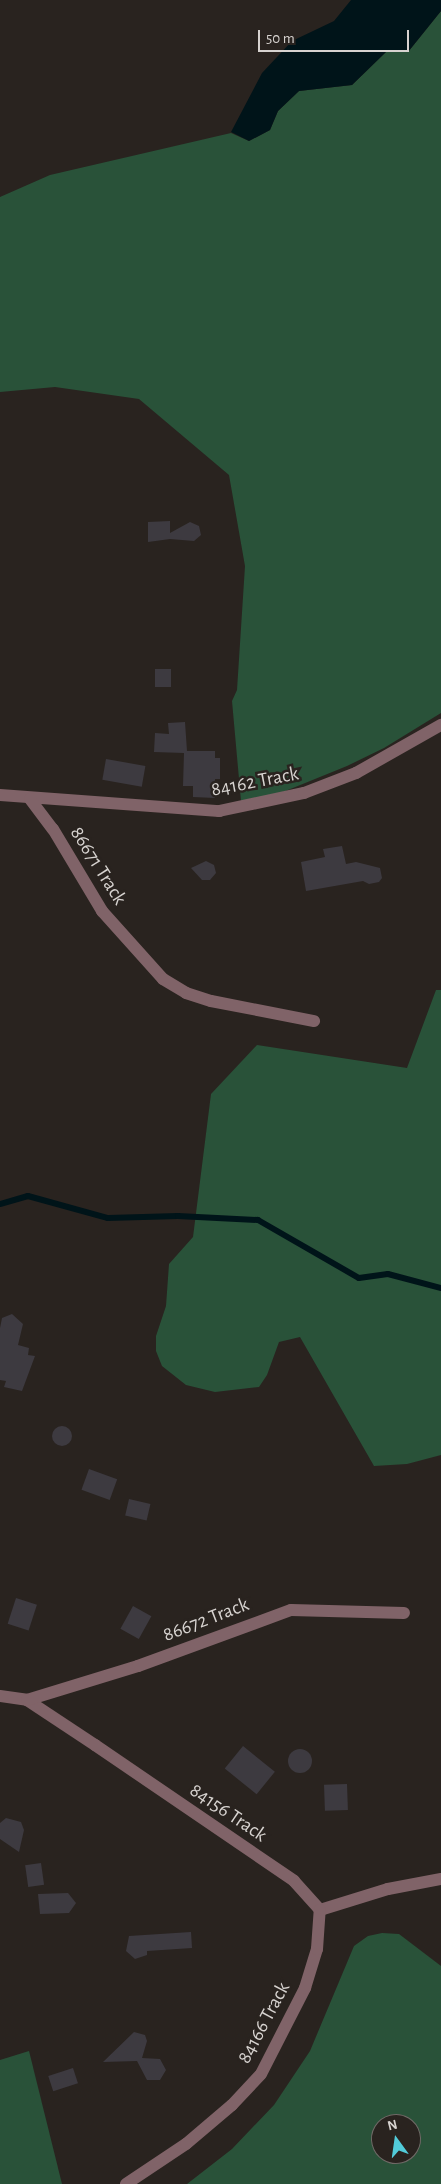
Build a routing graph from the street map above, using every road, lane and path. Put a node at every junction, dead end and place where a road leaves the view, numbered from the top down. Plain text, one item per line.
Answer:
1 (441, 725) edge
2 (0, 794) edge
3 (30, 799) junction
4 (314, 1021) dead end
5 (404, 1613) dead end
6 (0, 1696) edge
7 (27, 1700) junction
8 (441, 1879) edge
9 (320, 1910) junction
10 (126, 2184) edge

1 - 3 street, 84162 Track
2 - 3 street, 84162 Track
3 - 4 street, 86671 Track
5 - 7 street, 86672 Track
6 - 7 street, 84156 Track
7 - 9 street, 84156 Track
8 - 9 street
9 - 10 street, 84166 Track

